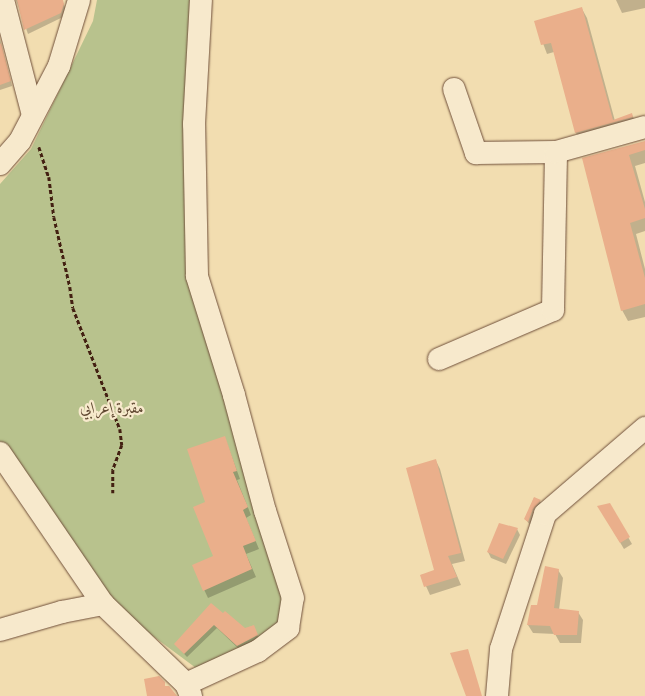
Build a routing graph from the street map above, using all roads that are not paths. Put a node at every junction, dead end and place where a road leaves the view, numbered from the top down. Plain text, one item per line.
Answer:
1 (3, 0) edge
2 (79, 0) edge
3 (201, 0) edge
4 (454, 89) dead end
5 (29, 122) junction
6 (645, 127) edge
7 (556, 152) junction
8 (0, 164) edge
9 (439, 359) dead end
10 (645, 428) edge
11 (0, 453) edge
12 (103, 604) junction
13 (4, 625) edge
14 (188, 690) edge
15 (497, 696) edge

1 - 5 street
2 - 5 street
3 - 14 street
4 - 7 street
5 - 8 street
6 - 7 street
7 - 9 street
10 - 15 street
11 - 12 street
12 - 13 street
12 - 14 street

